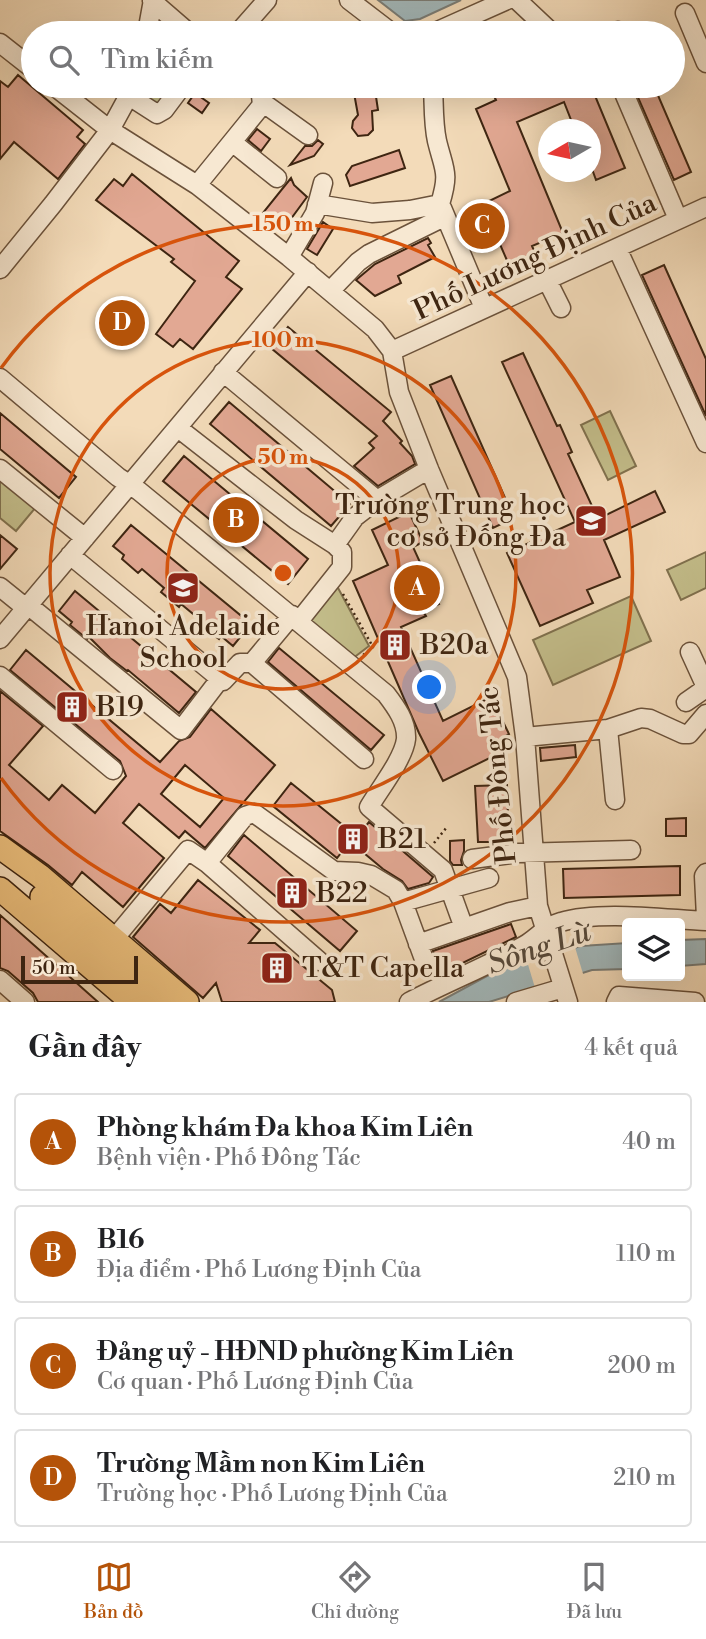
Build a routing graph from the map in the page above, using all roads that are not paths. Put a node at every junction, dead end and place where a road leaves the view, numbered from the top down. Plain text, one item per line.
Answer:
1 (267, 0) edge
2 (349, 0) edge
3 (507, 0) edge
4 (517, 0) edge
5 (152, 1) edge
6 (685, 13) dead end
7 (149, 21) edge
8 (175, 21) edge
9 (249, 21) edge
10 (376, 21) edge
11 (460, 21) edge
12 (539, 21) edge
13 (0, 43) edge
14 (21, 60) edge
15 (706, 63) edge
16 (69, 98) edge
17 (127, 98) edge
18 (140, 98) edge
19 (173, 98) edge
20 (262, 98) edge
21 (270, 98) edge
22 (434, 98) edge
23 (626, 98) edge
24 (110, 130) junction
25 (307, 135) dead end
26 (232, 142) junction
27 (277, 178) dead end
28 (323, 183) dead end
29 (197, 185) junction
30 (317, 204) junction
31 (706, 207) edge
32 (442, 210) junction
33 (678, 219) junction
34 (617, 248) junction
35 (289, 257) junction
36 (0, 269) edge
37 (308, 272) junction
38 (547, 280) junction
39 (330, 291) junction
40 (484, 308) junction
41 (561, 308) dead end
42 (392, 351) junction
43 (223, 372) junction
44 (0, 378) edge
45 (178, 428) junction
46 (706, 443) edge
47 (0, 469) edge
48 (429, 469) junction
49 (130, 485) junction
50 (377, 500) junction
51 (85, 538) junction
52 (335, 545) junction
53 (70, 555) junction
54 (0, 587) edge
55 (27, 607) junction
56 (296, 618) junction
57 (0, 639) edge
58 (690, 652) dead end
59 (246, 663) junction
60 (0, 676) edge
61 (220, 679) junction
62 (706, 687) edge
63 (686, 702) dead end
64 (706, 714) edge
65 (608, 729) junction
66 (525, 737) junction
67 (364, 759) dead end
68 (113, 770) dead end
69 (615, 800) dead end
70 (0, 849) edge
71 (631, 850) dead end
72 (533, 853) junction
73 (472, 859) dead end
74 (207, 863) junction
75 (706, 873) edge
76 (0, 877) edge
77 (489, 878) dead end
78 (0, 889) edge
79 (451, 889) junction
80 (47, 902) junction
81 (403, 902) junction
82 (538, 906) junction
83 (706, 919) edge
84 (464, 928) junction
85 (547, 937) junction
86 (114, 939) junction
87 (418, 944) junction
88 (319, 961) dead end
89 (425, 962) dead end
90 (0, 980) edge
91 (566, 995) edge
92 (25, 1002) edge
93 (132, 1002) edge
94 (160, 1002) edge
95 (187, 1002) edge
96 (409, 1002) edge
97 (516, 1002) edge
98 (616, 1002) edge
99 (695, 1002) edge

1 - 9 street
2 - 10 street
3 - 11 street
4 - 12 street
5 - 7 street
5 - 8 street
6 - 15 street
13 - 14 street
16 - 24 street, Phố Lương Định Của
17 - 24 street
18 - 19 street
20 - 26 street
21 - 25 street
22 - 32 street
23 - 33 street
24 - 29 street, Phố Lương Định Của
24 - 36 street
26 - 27 street
26 - 29 street
28 - 30 street
29 - 35 street, Phố Lương Định Của
30 - 32 street
30 - 35 street
31 - 33 street, Phố Lương Định Của
32 - 39 street
32 - 40 street
33 - 34 street, Phố Lương Định Của
34 - 38 street, Phố Lương Định Của
34 - 46 street
35 - 37 street, Phố Lương Định Của
37 - 39 street, Phố Lương Định Của
37 - 43 street
38 - 40 street, Phố Lương Định Của
38 - 41 street
39 - 42 street, Phố Lương Định Của
40 - 42 street, Phố Lương Định Của
42 - 48 street, Phố Đông Tác
43 - 45 street
43 - 50 street
44 - 49 street
45 - 49 street
45 - 52 street
47 - 51 street
48 - 50 street
48 - 66 street, Phố Đông Tác
49 - 51 street
49 - 56 street
50 - 52 street
51 - 53 street
52 - 56 street
53 - 55 street
53 - 61 street
54 - 55 street
55 - 57 street
55 - 61 street
56 - 59 street
56 - 79 street
58 - 62 street
59 - 61 street
59 - 67 street
60 - 68 street
62 - 63 street
64 - 65 street
65 - 66 street
65 - 69 street
66 - 72 street, Phố Đông Tác
70 - 80 main road
70 - 86 main road
71 - 72 street
72 - 73 street
72 - 82 street, Phố Đông Tác
74 - 81 street
74 - 86 street
74 - 88 street
75 - 83 street
76 - 80 main road
77 - 79 street
78 - 93 main road
79 - 81 street
79 - 84 street
80 - 94 main road
81 - 87 street
82 - 84 street
82 - 85 street, Phố Đông Tác
83 - 85 street
84 - 87 street
85 - 91 street, Phố Đông Tác
85 - 96 street
86 - 95 main road
87 - 89 street
90 - 92 street
91 - 97 street
98 - 99 street

